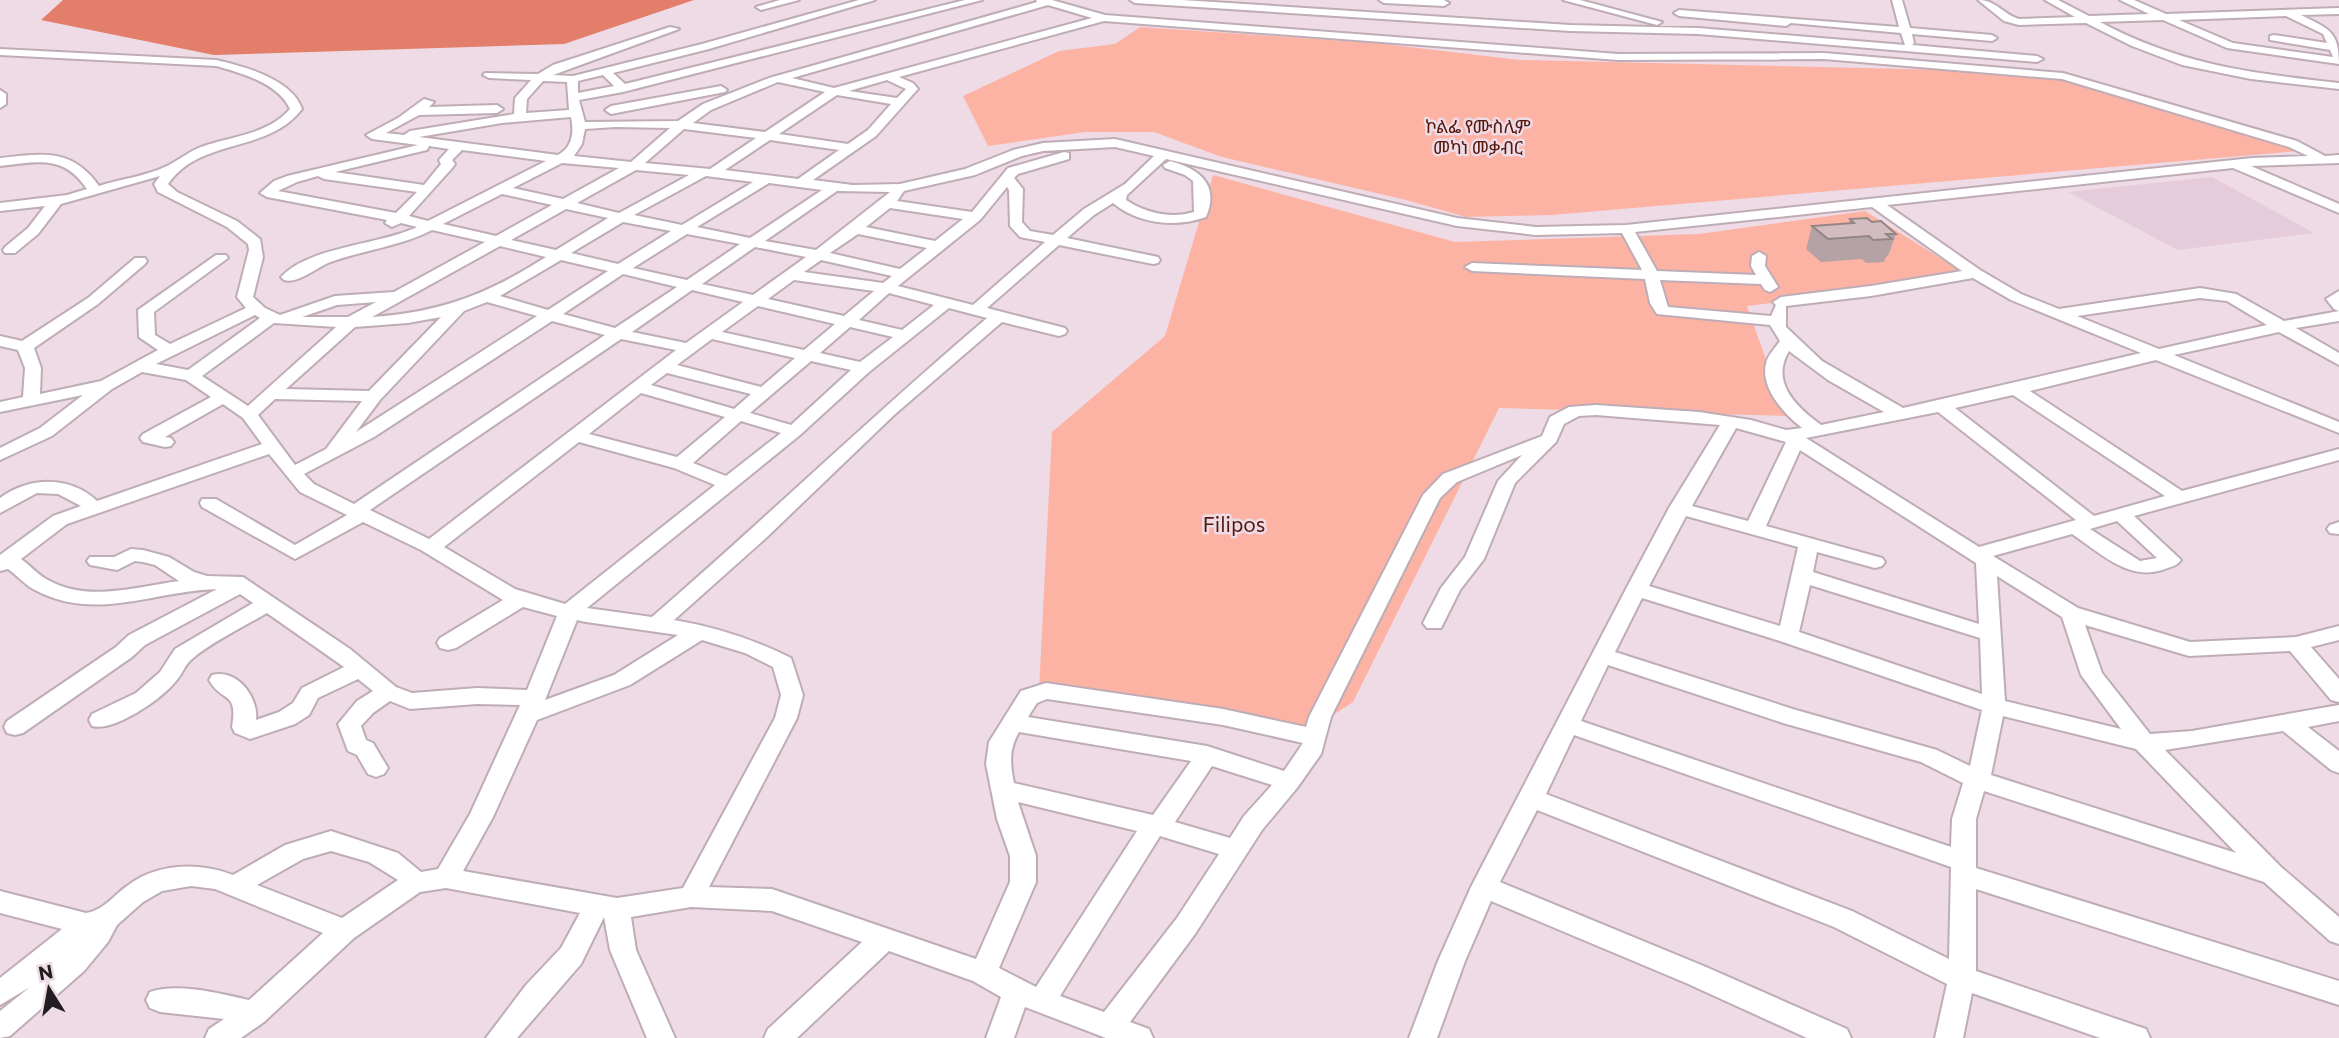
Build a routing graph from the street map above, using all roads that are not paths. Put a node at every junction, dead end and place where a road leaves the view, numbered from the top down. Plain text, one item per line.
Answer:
1 (794, 0) edge
2 (870, 0) edge
3 (929, 0) edge
4 (977, 0) edge
5 (1135, 0) edge
6 (1371, 0) edge
7 (1384, 0) edge
8 (1567, 0) edge
9 (1617, 0) edge
10 (1897, 0) edge
11 (1983, 0) edge
12 (2050, 0) edge
13 (2125, 0) edge
14 (1045, 1) edge
15 (1444, 1) edge
16 (2296, 1) edge
17 (1168, 2) edge
18 (2246, 3) dead end
19 (841, 4) edge
20 (1262, 5) edge
21 (1693, 5) dead end
22 (2210, 5) dead end
23 (761, 7) dead end
24 (944, 8) junction
25 (1602, 8) junction
26 (2327, 11) junction
27 (2339, 11) edge
28 (2287, 12) junction
29 (1679, 13) junction
30 (2272, 13) junction
31 (2227, 15) junction
32 (1367, 16) junction
33 (2161, 17) junction
34 (1104, 18) junction
35 (1786, 18) junction
36 (2087, 19) junction
37 (1449, 21) junction
38 (1150, 22) junction
39 (883, 23) junction
40 (987, 24) junction
41 (1546, 26) junction
42 (1666, 26) junction
43 (674, 29) dead end
44 (1249, 30) junction
45 (1005, 31) dead end
46 (1698, 31) junction
47 (1906, 33) junction
48 (1361, 38) junction
49 (1992, 38) dead end
50 (2274, 38) dead end
51 (920, 40) junction
52 (1029, 40) junction
53 (1789, 40) junction
54 (2220, 42) junction
55 (808, 43) junction
56 (1446, 46) junction
57 (705, 47) junction
58 (820, 49) dead end
59 (1911, 50) junction
60 (2337, 50) edge
61 (0, 52) edge
62 (1550, 53) junction
63 (832, 54) dead end
64 (1789, 55) junction
65 (965, 58) junction
66 (1710, 58) junction
67 (849, 59) junction
68 (2037, 59) dead end
69 (735, 61) junction
70 (865, 64) dead end
71 (1917, 65) junction
72 (877, 70) dead end
73 (605, 71) junction
74 (489, 75) dead end
75 (889, 76) junction
76 (539, 78) junction
77 (573, 79) junction
78 (776, 79) junction
79 (2339, 86) edge
80 (623, 88) junction
81 (604, 92) junction
82 (835, 92) junction
83 (0, 94) edge
84 (722, 94) junction
85 (899, 102) junction
86 (0, 104) edge
87 (574, 105) junction
88 (413, 106) junction
89 (520, 108) junction
90 (613, 116) junction
91 (680, 125) junction
92 (582, 126) junction
93 (765, 137) junction
94 (396, 139) junction
95 (434, 144) junction
96 (459, 146) junction
97 (849, 148) junction
98 (1161, 157) junction
99 (562, 158) junction
100 (2323, 159) junction
101 (2339, 159) edge
102 (0, 162) edge
103 (2234, 163) junction
104 (635, 165) junction
105 (170, 169) junction
106 (708, 172) junction
107 (317, 174) junction
108 (1007, 179) junction
109 (765, 180) junction
110 (799, 184) junction
111 (900, 188) junction
112 (427, 189) junction
113 (500, 189) junction
114 (832, 189) junction
115 (95, 190) junction
116 (1120, 194) junction
117 (56, 201) junction
118 (1874, 202) junction
119 (566, 203) junction
120 (887, 203) junction
121 (0, 207) edge
122 (2339, 209) edge
123 (620, 216) junction
124 (975, 217) junction
125 (397, 219) junction
126 (429, 226) junction
127 (683, 229) junction
128 (855, 229) junction
129 (1626, 229) junction
130 (386, 240) junction
131 (495, 242) junction
132 (1057, 242) junction
133 (749, 243) junction
134 (937, 246) junction
135 (10, 250) dead end
136 (818, 254) junction
137 (557, 255) junction
138 (1759, 257) dead end
139 (221, 258) dead end
140 (1153, 260) dead end
141 (140, 261) dead end
142 (1472, 267) dead end
143 (621, 270) junction
144 (1975, 273) junction
145 (903, 274) junction
146 (792, 275) junction
147 (1652, 276) junction
148 (289, 277) dead end
149 (1765, 280) junction
150 (685, 285) junction
151 (886, 288) junction
152 (398, 295) junction
153 (2339, 296) edge
154 (486, 298) junction
155 (754, 300) junction
156 (1782, 302) junction
157 (946, 303) junction
158 (2339, 306) edge
159 (458, 308) junction
160 (256, 309) junction
161 (976, 310) junction
162 (550, 315) junction
163 (2057, 315) junction
164 (999, 316) junction
165 (2339, 316) edge
166 (275, 319) junction
167 (849, 321) junction
168 (1778, 321) junction
169 (351, 322) junction
170 (2278, 326) junction
171 (1059, 331) dead end
172 (614, 333) junction
173 (711, 334) junction
174 (905, 335) junction
175 (1788, 340) junction
176 (0, 341) edge
177 (25, 347) junction
178 (689, 348) junction
179 (170, 350) junction
180 (2155, 354) junction
181 (807, 357) junction
182 (2339, 360) edge
183 (143, 366) junction
184 (664, 367) junction
185 (863, 368) junction
186 (191, 376) junction
187 (106, 386) junction
188 (639, 387) junction
189 (2017, 390) junction
190 (762, 392) junction
191 (271, 394) junction
192 (374, 396) junction
193 (222, 398) junction
194 (31, 399) junction
195 (0, 407) edge
196 (1943, 407) junction
197 (1789, 410) junction
198 (249, 414) junction
199 (738, 414) junction
200 (1901, 414) junction
201 (1731, 422) junction
202 (2339, 428) edge
203 (794, 431) junction
204 (1818, 432) junction
205 (1783, 435) junction
206 (578, 436) junction
207 (1550, 438) junction
208 (165, 442) dead end
209 (273, 446) junction
210 (2339, 454) edge
211 (0, 455) edge
212 (331, 456) junction
213 (680, 464) junction
214 (292, 473) junction
215 (729, 484) junction
216 (2180, 499) junction
217 (209, 503) dead end
218 (0, 507) edge
219 (92, 507) junction
220 (1679, 509) junction
221 (359, 512) junction
222 (2121, 515) junction
223 (2082, 524) junction
224 (1755, 530) junction
225 (1809, 544) junction
226 (430, 547) junction
227 (1981, 557) junction
228 (97, 561) dead end
229 (1875, 562) dead end
230 (4, 563) edge
231 (1804, 576) junction
232 (205, 583) junction
233 (241, 585) junction
234 (1636, 589) junction
235 (520, 599) junction
236 (268, 603) junction
237 (570, 611) junction
238 (2071, 613) junction
239 (658, 623) junction
240 (1434, 623) dead end
241 (697, 633) junction
242 (2339, 633) edge
243 (1989, 634) junction
244 (1788, 636) junction
245 (447, 643) dead end
246 (2296, 644) junction
247 (1603, 656) junction
248 (361, 668) junction
249 (220, 680) dead end
250 (388, 692) junction
251 (2339, 694) edge
252 (1994, 706) junction
253 (530, 707) junction
254 (2339, 713) edge
255 (100, 720) dead end
256 (2287, 722) junction
257 (1013, 723) junction
258 (1566, 724) junction
259 (15, 727) dead end
260 (1315, 737) junction
261 (2144, 743) junction
262 (1206, 755) junction
263 (2339, 764) edge
264 (376, 768) dead end
265 (1976, 779) junction
266 (1289, 782) junction
267 (1004, 790) junction
268 (1531, 798) junction
269 (1156, 825) junction
270 (1236, 849) junction
271 (1962, 867) junction
272 (2272, 874) junction
273 (446, 878) junction
274 (415, 883) junction
275 (233, 887) junction
276 (1484, 887) junction
277 (691, 897) junction
278 (0, 902) edge
279 (607, 907) junction
280 (95, 923) junction
281 (345, 930) junction
282 (2339, 933) edge
283 (884, 939) junction
284 (983, 973) junction
285 (1962, 978) junction
286 (0, 993) edge
287 (2339, 993) edge
288 (1030, 997) junction
289 (160, 1000) dead end
290 (254, 1013) junction
291 (1110, 1026) junction
292 (0, 1027) edge
293 (219, 1038) edge
294 (500, 1038) edge
295 (661, 1038) edge
296 (778, 1038) edge
297 (1000, 1038) edge
298 (1139, 1038) edge
299 (1423, 1038) edge
300 (1837, 1038) edge
301 (1949, 1038) edge
302 (2136, 1038) edge

1 - 23 street
2 - 19 street
3 - 24 street
4 - 24 street
5 - 17 street
6 - 32 street
7 - 15 street
8 - 25 street
9 - 25 street
10 - 47 street
11 - 36 street
12 - 36 street
13 - 33 street
14 - 34 street
14 - 40 street
15 - 37 street
16 - 26 street
17 - 20 street
17 - 38 street
18 - 30 street
19 - 39 street
19 - 57 street
20 - 32 street
20 - 44 street
21 - 29 street
22 - 31 street
24 - 39 street
24 - 40 street
25 - 42 street
26 - 27 street
26 - 28 street
28 - 30 street
28 - 60 street
29 - 35 street
29 - 42 street
30 - 31 street
31 - 33 street
31 - 54 street
32 - 37 street
32 - 48 street
33 - 36 street
33 - 54 street
34 - 38 street
34 - 52 street
35 - 47 street
35 - 53 street
36 - 79 street
37 - 41 street
37 - 56 street
38 - 44 street
39 - 51 street
39 - 55 street
40 - 51 street
41 - 42 street
41 - 62 street
42 - 46 street
43 - 76 street
44 - 48 street
45 - 52 street
46 - 53 street
46 - 66 street
47 - 49 street
47 - 59 street
48 - 56 street
50 - 60 street
51 - 65 street
51 - 67 street
52 - 65 street
53 - 59 street
53 - 64 street
54 - 60 street
55 - 58 street
55 - 69 street
56 - 62 street
57 - 69 street
57 - 73 street
59 - 68 street
59 - 71 street
61 - 105 street
62 - 66 street
63 - 67 street
64 - 66 street
64 - 71 street
65 - 75 street
67 - 70 street
67 - 78 street
69 - 78 street
69 - 80 street
71 - 100 street
72 - 75 street
73 - 77 street
73 - 80 street
74 - 76 street
75 - 82 street
75 - 85 street
76 - 77 street
76 - 89 street
77 - 87 street
78 - 82 street
78 - 84 street
80 - 81 street
81 - 87 street
81 - 90 street
82 - 85 street
82 - 93 street
83 - 86 street
84 - 90 street
84 - 91 street
85 - 97 street
87 - 89 street
87 - 92 street
88 - 89 street
88 - 89 street
88 - 94 street
89 - 94 street
90 - 91 street
90 - 92 street
91 - 93 street
91 - 104 street
92 - 99 street
93 - 97 street
93 - 106 street
94 - 95 street
95 - 96 street
95 - 107 street
96 - 99 street
96 - 112 street
97 - 110 street
98 - 108 street
98 - 111 street
98 - 116 street
98 - 116 street
98 - 129 street
99 - 104 street
99 - 113 street
100 - 101 street
100 - 103 street
102 - 115 street
103 - 118 street
103 - 122 street
104 - 106 street
104 - 119 street
105 - 115 street
105 - 160 street
106 - 109 street
106 - 123 street
107 - 112 street
107 - 125 street
108 - 124 street
108 - 132 street
109 - 110 street
109 - 127 street
110 - 114 street
111 - 114 street
111 - 120 street
112 - 125 street
113 - 119 street
113 - 126 street
114 - 133 street
115 - 117 street
116 - 132 street
117 - 121 street
117 - 135 street
118 - 129 street
118 - 144 street
119 - 123 street
119 - 131 street
120 - 124 street
120 - 128 street
123 - 127 street
123 - 137 street
124 - 134 street
125 - 126 street
125 - 130 street
126 - 130 street
126 - 131 street
127 - 133 street
127 - 143 street
128 - 134 street
128 - 136 street
129 - 147 street
130 - 148 street
131 - 137 street
131 - 152 street
132 - 140 street
132 - 161 street
133 - 136 street
133 - 150 street
134 - 145 street
136 - 145 street
136 - 146 street
137 - 143 street
137 - 154 street
138 - 149 street
139 - 179 street
141 - 177 street
142 - 147 street
143 - 150 street
143 - 162 street
144 - 156 street
144 - 163 street
145 - 151 street
146 - 151 street
146 - 155 street
147 - 149 street
147 - 168 street
149 - 156 street
150 - 155 street
150 - 172 street
151 - 157 street
151 - 167 street
152 - 166 street
152 - 169 street
153 - 158 street
154 - 159 street
154 - 162 street
155 - 167 street
155 - 173 street
156 - 168 street
157 - 161 street
157 - 174 street
159 - 169 street
159 - 192 street
160 - 166 street
160 - 179 street
161 - 164 street
162 - 172 street
162 - 212 street
163 - 170 street
163 - 180 street
164 - 171 street
164 - 239 street
165 - 170 street
166 - 169 street
166 - 186 street
167 - 174 street
167 - 181 street
168 - 175 street
169 - 191 street
170 - 180 street
170 - 182 street
172 - 178 street
172 - 221 street
173 - 178 street
173 - 181 street
174 - 185 street
175 - 197 street
175 - 200 street
176 - 177 street
177 - 194 street
178 - 184 street
179 - 183 street
180 - 189 street
180 - 202 street
181 - 185 street
181 - 190 street
183 - 186 street
183 - 187 street
184 - 188 street
184 - 190 street
185 - 203 street
186 - 193 street
187 - 194 street
187 - 211 street
188 - 199 street
188 - 206 street
189 - 196 street
189 - 216 street
190 - 199 street
191 - 192 street
191 - 198 street
192 - 212 street
193 - 198 street
193 - 208 street
194 - 195 street
196 - 200 street
196 - 223 street
197 - 204 street
197 - 205 street
198 - 209 street
199 - 203 street
199 - 213 street
200 - 204 street
201 - 205 street
201 - 207 street
201 - 220 street
203 - 215 street
204 - 205 street
205 - 224 street
205 - 227 street
206 - 213 street
206 - 226 street
207 - 240 street
207 - 260 street
209 - 214 street
209 - 219 street
210 - 216 street
212 - 214 street
213 - 215 street
214 - 221 street
215 - 237 street
216 - 222 street
217 - 221 street
218 - 219 street
219 - 230 street
220 - 224 street
220 - 234 street
221 - 226 street
222 - 223 street
222 - 223 street
223 - 227 street
224 - 225 street
225 - 229 street
225 - 231 street
226 - 235 street
227 - 238 street
227 - 243 street
228 - 232 street
230 - 232 street
231 - 243 street
231 - 244 street
232 - 233 street
233 - 236 street
233 - 259 street
234 - 244 street
234 - 247 street
235 - 237 street
235 - 245 street
236 - 248 street
236 - 255 street
237 - 239 street
237 - 253 street
238 - 246 street
238 - 261 street
239 - 241 street
241 - 253 street
241 - 277 street
242 - 246 street
243 - 252 street
244 - 252 street
246 - 251 street
247 - 258 street
247 - 265 street
248 - 249 street
248 - 250 street
250 - 253 street
250 - 264 street
252 - 261 street
252 - 265 street
253 - 273 street
254 - 256 street
256 - 261 street
256 - 263 street
257 - 260 street
257 - 262 street
257 - 267 street
258 - 268 street
258 - 271 street
260 - 266 street
261 - 272 street
262 - 266 street
262 - 269 street
265 - 271 street
265 - 272 street
266 - 270 street
267 - 269 street
267 - 284 street
268 - 276 street
268 - 285 street
269 - 270 street
269 - 288 street
270 - 291 street
271 - 285 street
271 - 287 street
272 - 282 street
273 - 274 street
273 - 279 street
274 - 275 street
274 - 281 street
275 - 280 street
275 - 281 street
276 - 299 street
276 - 300 street
277 - 279 street
277 - 283 street
278 - 280 street
279 - 294 street
279 - 295 street
280 - 286 street
280 - 292 street
281 - 290 street
283 - 284 street
283 - 296 street
284 - 288 street
285 - 301 street
285 - 302 street
288 - 291 street
288 - 297 street
289 - 290 street
290 - 293 street
291 - 298 street

